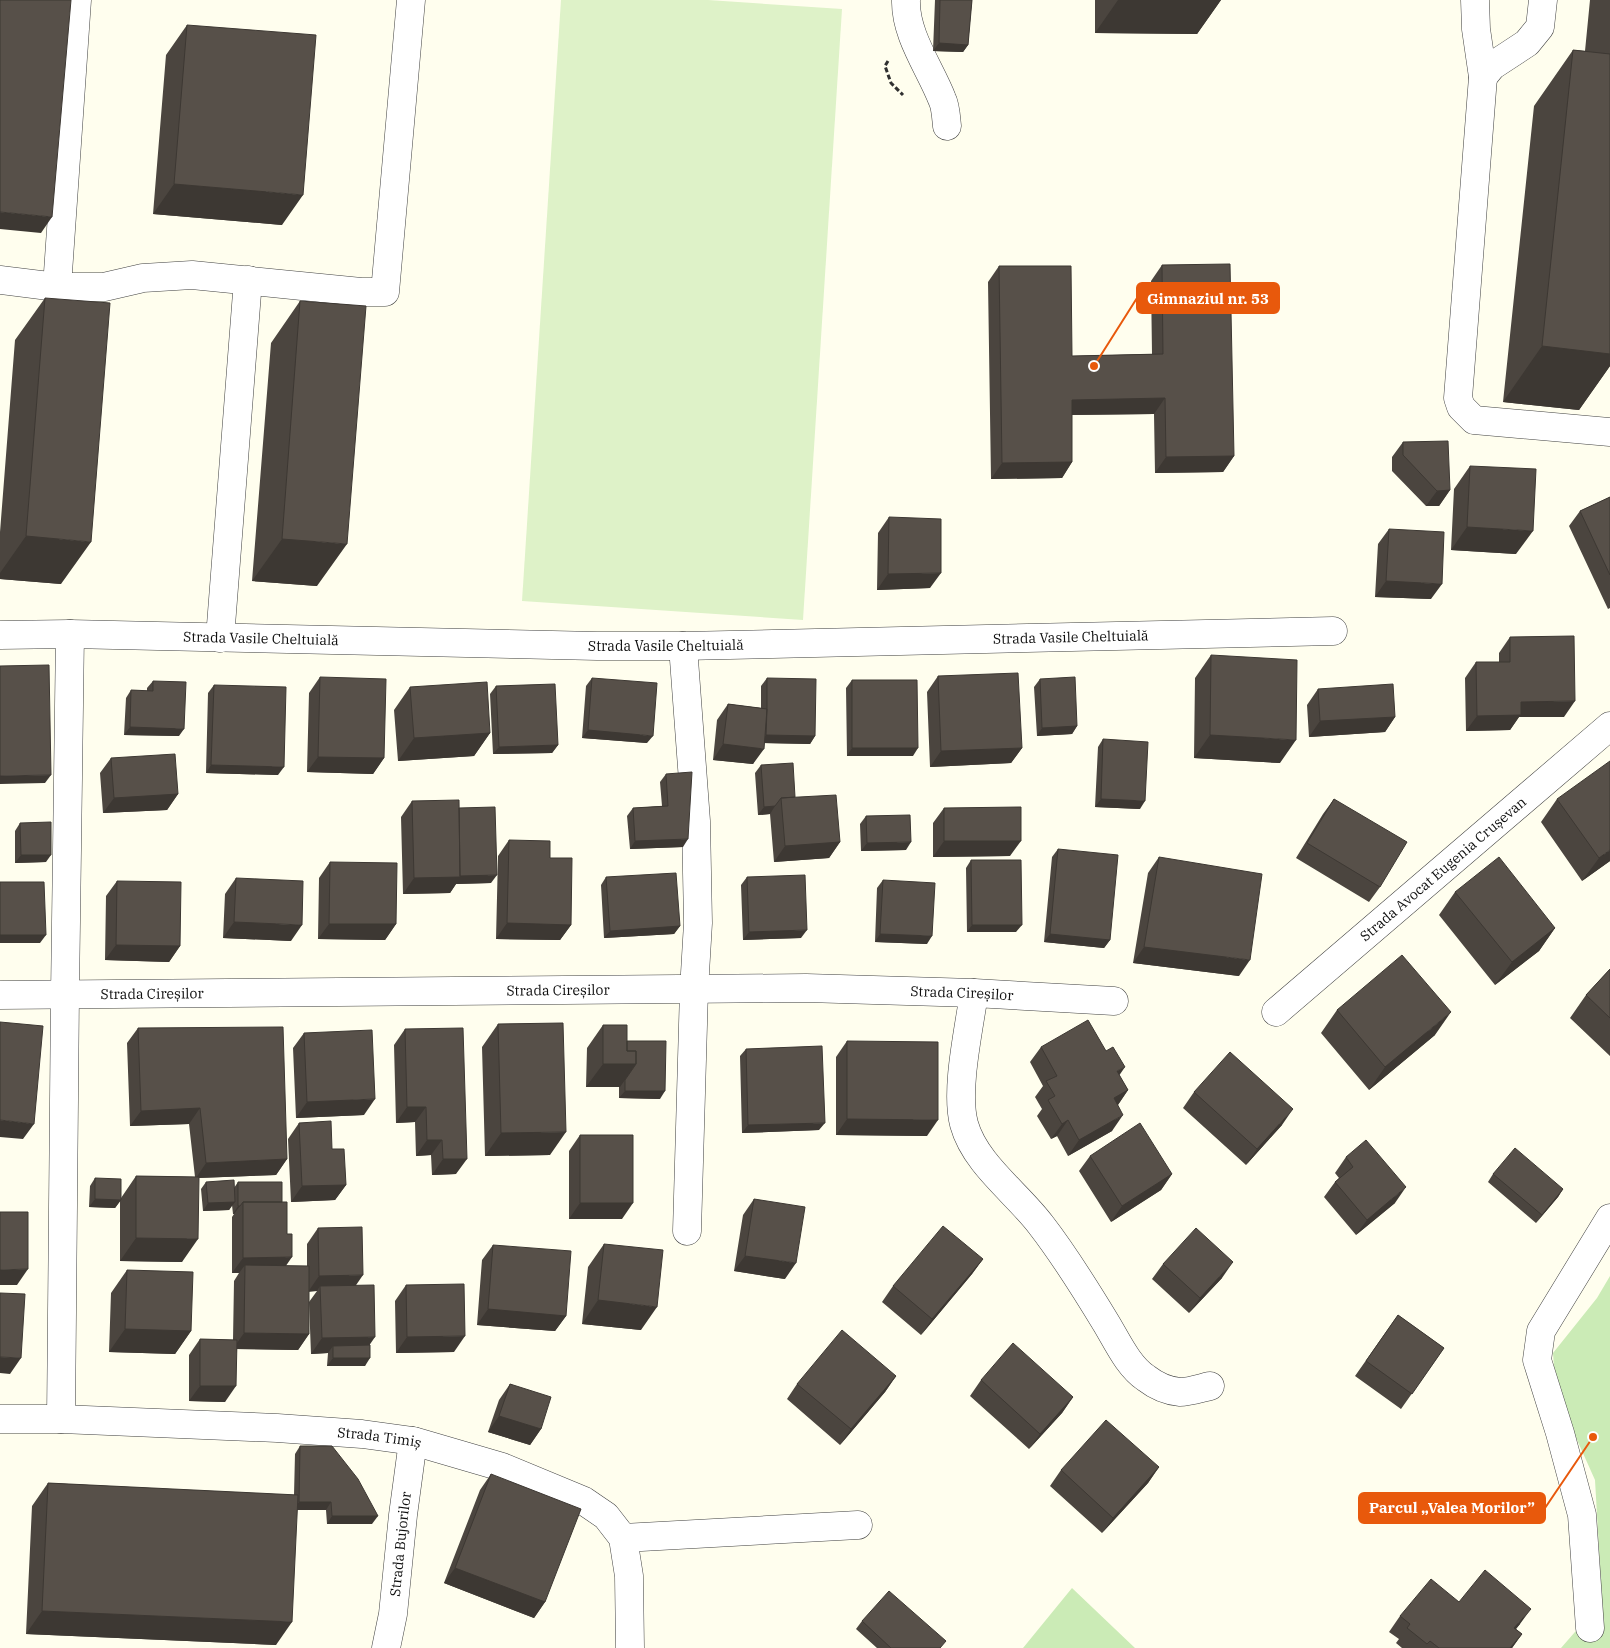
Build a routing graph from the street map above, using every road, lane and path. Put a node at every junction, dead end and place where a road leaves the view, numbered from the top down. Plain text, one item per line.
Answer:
1 (77, 0) edge
2 (410, 0) edge
3 (906, 0) edge
4 (1475, 0) edge
5 (1543, 0) edge
6 (1483, 77) junction
7 (947, 126) dead end
8 (0, 280) edge
9 (248, 280) junction
10 (57, 286) junction
11 (104, 286) junction
12 (361, 292) junction
13 (102, 316) edge
14 (360, 320) edge
15 (1610, 432) edge
16 (1333, 631) dead end
17 (70, 634) junction
18 (0, 635) edge
19 (220, 638) junction
20 (683, 646) junction
21 (1610, 726) edge
22 (694, 990) junction
23 (974, 993) junction
24 (65, 994) junction
25 (0, 995) edge
26 (1114, 1001) dead end
27 (1276, 1012) dead end
28 (1610, 1218) edge
29 (687, 1231) dead end
30 (1210, 1386) dead end
31 (0, 1419) edge
32 (61, 1419) junction
33 (413, 1441) junction
34 (858, 1525) dead end
35 (623, 1538) junction
36 (1590, 1628) dead end
37 (386, 1648) edge
38 (630, 1648) edge

1 - 10 street
2 - 12 street
3 - 7 street
4 - 6 street
5 - 6 street
6 - 15 street
8 - 10 street
9 - 11 street
9 - 12 street
9 - 19 street
10 - 11 street
11 - 13 street
12 - 14 street
16 - 20 street, Strada Vasile Cheltuială
17 - 18 street, Strada Vasile Cheltuială
17 - 19 street, Strada Vasile Cheltuială
17 - 24 street
19 - 20 street, Strada Vasile Cheltuială
20 - 22 street
21 - 27 street, Strada Avocat Eugenia Crușevan
22 - 23 street, Strada Cireșilor
22 - 24 street, Strada Cireșilor
22 - 29 street
23 - 26 street, Strada Cireșilor
23 - 30 street
24 - 25 street, Strada Cireșilor
24 - 32 street
28 - 36 street
31 - 32 street, Strada Timiș
32 - 33 street, Strada Timiș
33 - 35 street, Strada Timiș
33 - 37 street, Strada Bujorilor
34 - 35 street
35 - 38 street, Strada Timiș

